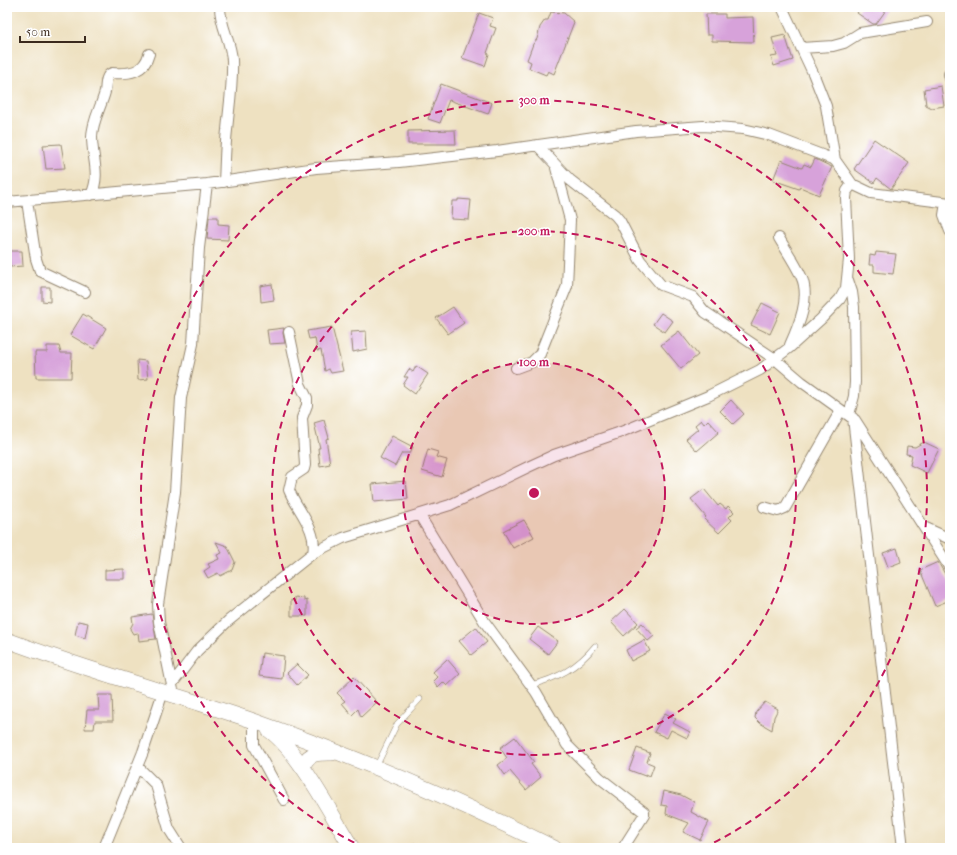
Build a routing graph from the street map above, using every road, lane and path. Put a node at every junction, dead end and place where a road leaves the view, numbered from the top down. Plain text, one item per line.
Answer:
1 (220, 7) edge
2 (782, 7) edge
3 (927, 22) dead end
4 (801, 48) junction
5 (149, 54) dead end
6 (538, 146) junction
7 (835, 160) junction
8 (555, 164) junction
9 (224, 182) junction
10 (207, 184) junction
11 (852, 184) junction
12 (91, 195) junction
13 (27, 201) junction
14 (7, 202) edge
15 (948, 203) edge
16 (950, 231) edge
17 (779, 238) dead end
18 (848, 280) junction
19 (85, 292) dead end
20 (289, 332) dead end
21 (789, 348) junction
22 (775, 359) junction
23 (516, 368) dead end
24 (848, 414) junction
25 (764, 507) dead end
26 (420, 516) junction
27 (926, 528) junction
28 (950, 539) edge
29 (313, 553) junction
30 (950, 568) edge
31 (7, 640) edge
32 (595, 646) dead end
33 (531, 685) junction
34 (170, 690) junction
35 (420, 698) dead end
36 (254, 721) junction
37 (289, 734) junction
38 (339, 754) junction
39 (138, 766) junction
40 (375, 768) junction
41 (306, 771) junction
42 (284, 800) dead end
43 (104, 848) edge
44 (181, 848) edge
45 (352, 848) edge
46 (554, 848) edge
47 (623, 848) edge
48 (903, 848) edge

1 - 9 street
2 - 4 street
3 - 4 street
4 - 7 street
5 - 12 street
6 - 7 street
6 - 8 street
6 - 9 street
7 - 11 street
8 - 22 street
8 - 23 street
9 - 10 street
10 - 12 street
10 - 34 street
11 - 15 street
11 - 18 street
12 - 13 street
13 - 14 street
13 - 19 street
15 - 16 street
17 - 21 street
18 - 21 street
18 - 24 street
20 - 29 street
21 - 22 street
22 - 24 street
22 - 26 street
24 - 25 street
24 - 27 street
24 - 48 street
26 - 29 street
26 - 33 street
27 - 28 street
27 - 30 street
29 - 34 street
31 - 34 main road
32 - 33 lane
33 - 47 street
34 - 36 main road
34 - 39 street
35 - 40 lane
36 - 37 main road
36 - 41 main road
36 - 42 street
37 - 38 main road
37 - 41 main road
38 - 40 main road
38 - 41 main road
39 - 43 street
39 - 44 street
40 - 46 main road
41 - 45 main road

